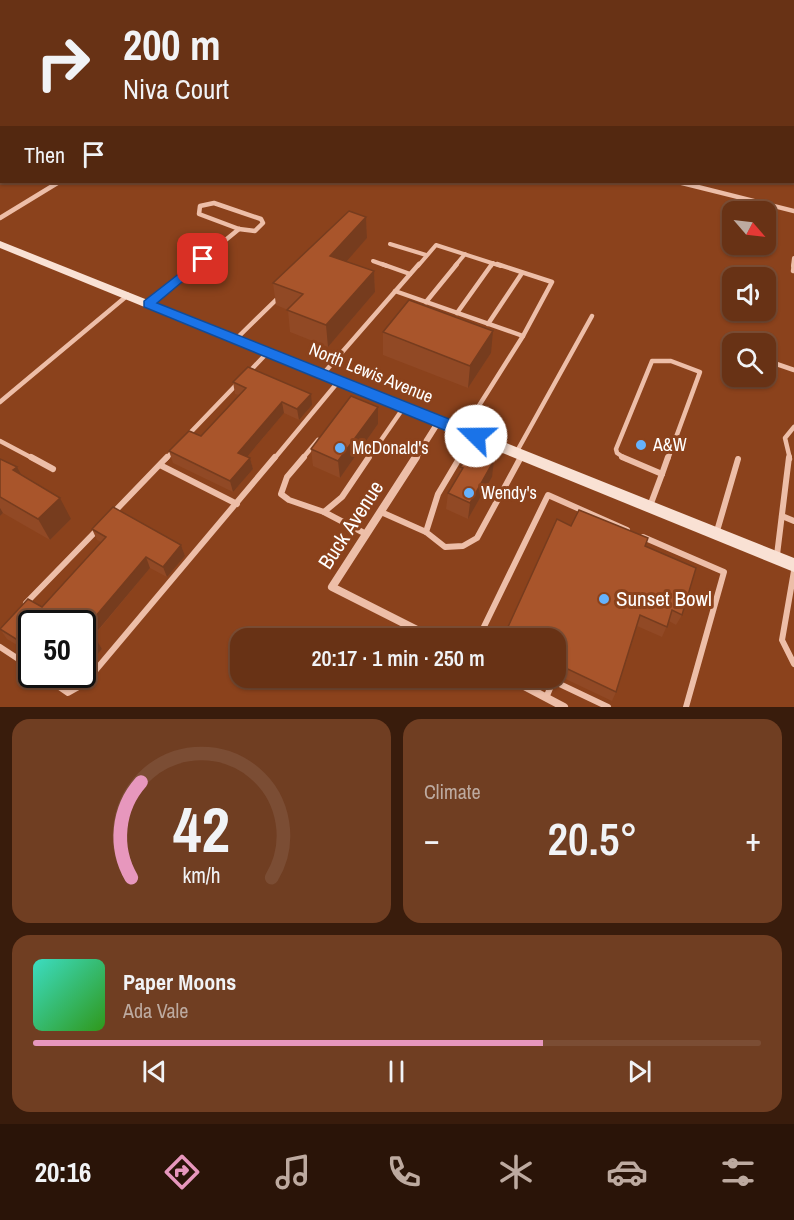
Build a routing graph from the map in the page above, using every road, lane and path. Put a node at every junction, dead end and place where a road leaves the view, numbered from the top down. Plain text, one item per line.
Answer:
1 (57, 183) edge
2 (682, 183) edge
3 (794, 212) edge
4 (0, 218) edge
5 (239, 229) junction
6 (0, 244) edge
7 (390, 244) dead end
8 (465, 254) junction
9 (426, 255) junction
10 (794, 258) edge
11 (373, 261) dead end
12 (493, 263) junction
13 (793, 271) edge
14 (411, 273) junction
15 (522, 273) junction
16 (395, 291) junction
17 (284, 292) edge
18 (128, 296) junction
19 (426, 302) junction
20 (148, 304) junction
21 (457, 313) junction
22 (592, 316) dead end
23 (488, 324) junction
24 (523, 336) junction
25 (236, 339) junction
26 (268, 352) junction
27 (776, 364) edge
28 (794, 370) edge
29 (323, 374) junction
30 (339, 381) junction
31 (0, 402) edge
32 (404, 407) junction
33 (439, 421) junction
34 (794, 427) edge
35 (462, 431) junction
36 (324, 433) edge
37 (476, 436) junction
38 (0, 441) edge
39 (183, 441) edge
40 (175, 449) edge
41 (519, 454) junction
42 (738, 459) dead end
43 (160, 465) junction
44 (53, 469) dead end
45 (662, 474) junction
46 (237, 504) junction
47 (650, 506) junction
48 (324, 512) junction
49 (381, 512) junction
50 (112, 514) edge
51 (782, 516) junction
52 (794, 521) edge
53 (104, 523) edge
54 (426, 532) junction
55 (366, 534) junction
56 (717, 534) junction
57 (777, 558) junction
58 (794, 565) edge
59 (794, 571) edge
60 (24, 605) edge
61 (414, 628) edge
62 (483, 628) edge
63 (0, 647) edge
64 (18, 659) edge
65 (794, 664) edge
66 (96, 670) edge
67 (566, 687) edge
68 (61, 688) edge
69 (77, 688) edge
70 (528, 688) edge
71 (548, 688) edge
72 (546, 698) junction
73 (564, 707) edge
74 (608, 707) edge
75 (686, 707) edge

1 - 4 street
2 - 3 street
5 - 5 street
5 - 20 street
6 - 18 main road, North Lewis Avenue
7 - 9 lane
8 - 9 lane
8 - 12 lane
8 - 19 lane
9 - 14 lane
10 - 13 lane
11 - 14 lane
12 - 15 lane
12 - 21 lane
14 - 16 lane
15 - 23 lane
15 - 24 lane
16 - 19 lane
16 - 29 lane
17 - 25 lane
18 - 20 main road, North Lewis Avenue
18 - 31 lane
19 - 21 lane
20 - 25 main road, North Lewis Avenue
21 - 23 lane
22 - 41 lane
23 - 24 lane
24 - 35 lane
25 - 26 main road, North Lewis Avenue
26 - 29 main road, North Lewis Avenue
26 - 39 lane
27 - 28 lane
29 - 30 main road, North Lewis Avenue
30 - 32 main road, North Lewis Avenue
30 - 46 lane
32 - 33 main road, North Lewis Avenue
32 - 48 lane
33 - 35 main road, North Lewis Avenue
33 - 49 street, Buck Avenue
34 - 51 lane
35 - 37 main road, North Lewis Avenue
36 - 48 lane
37 - 41 main road, North Lewis Avenue
37 - 54 lane
38 - 44 lane
40 - 43 lane
41 - 47 main road, North Lewis Avenue
41 - 54 lane
42 - 56 lane
43 - 46 lane
43 - 50 lane
45 - 45 lane
45 - 47 lane
46 - 66 lane
47 - 56 main road, North Lewis Avenue
48 - 55 lane
49 - 54 lane
49 - 55 street, Buck Avenue
51 - 52 lane
51 - 57 lane
53 - 60 lane
55 - 61 street, Buck Avenue
56 - 57 main road, North Lewis Avenue
57 - 58 main road, North Lewis Avenue
59 - 65 lane
62 - 75 lane
63 - 64 lane
67 - 74 lane
68 - 69 lane
70 - 72 street
71 - 72 lane
72 - 73 street

